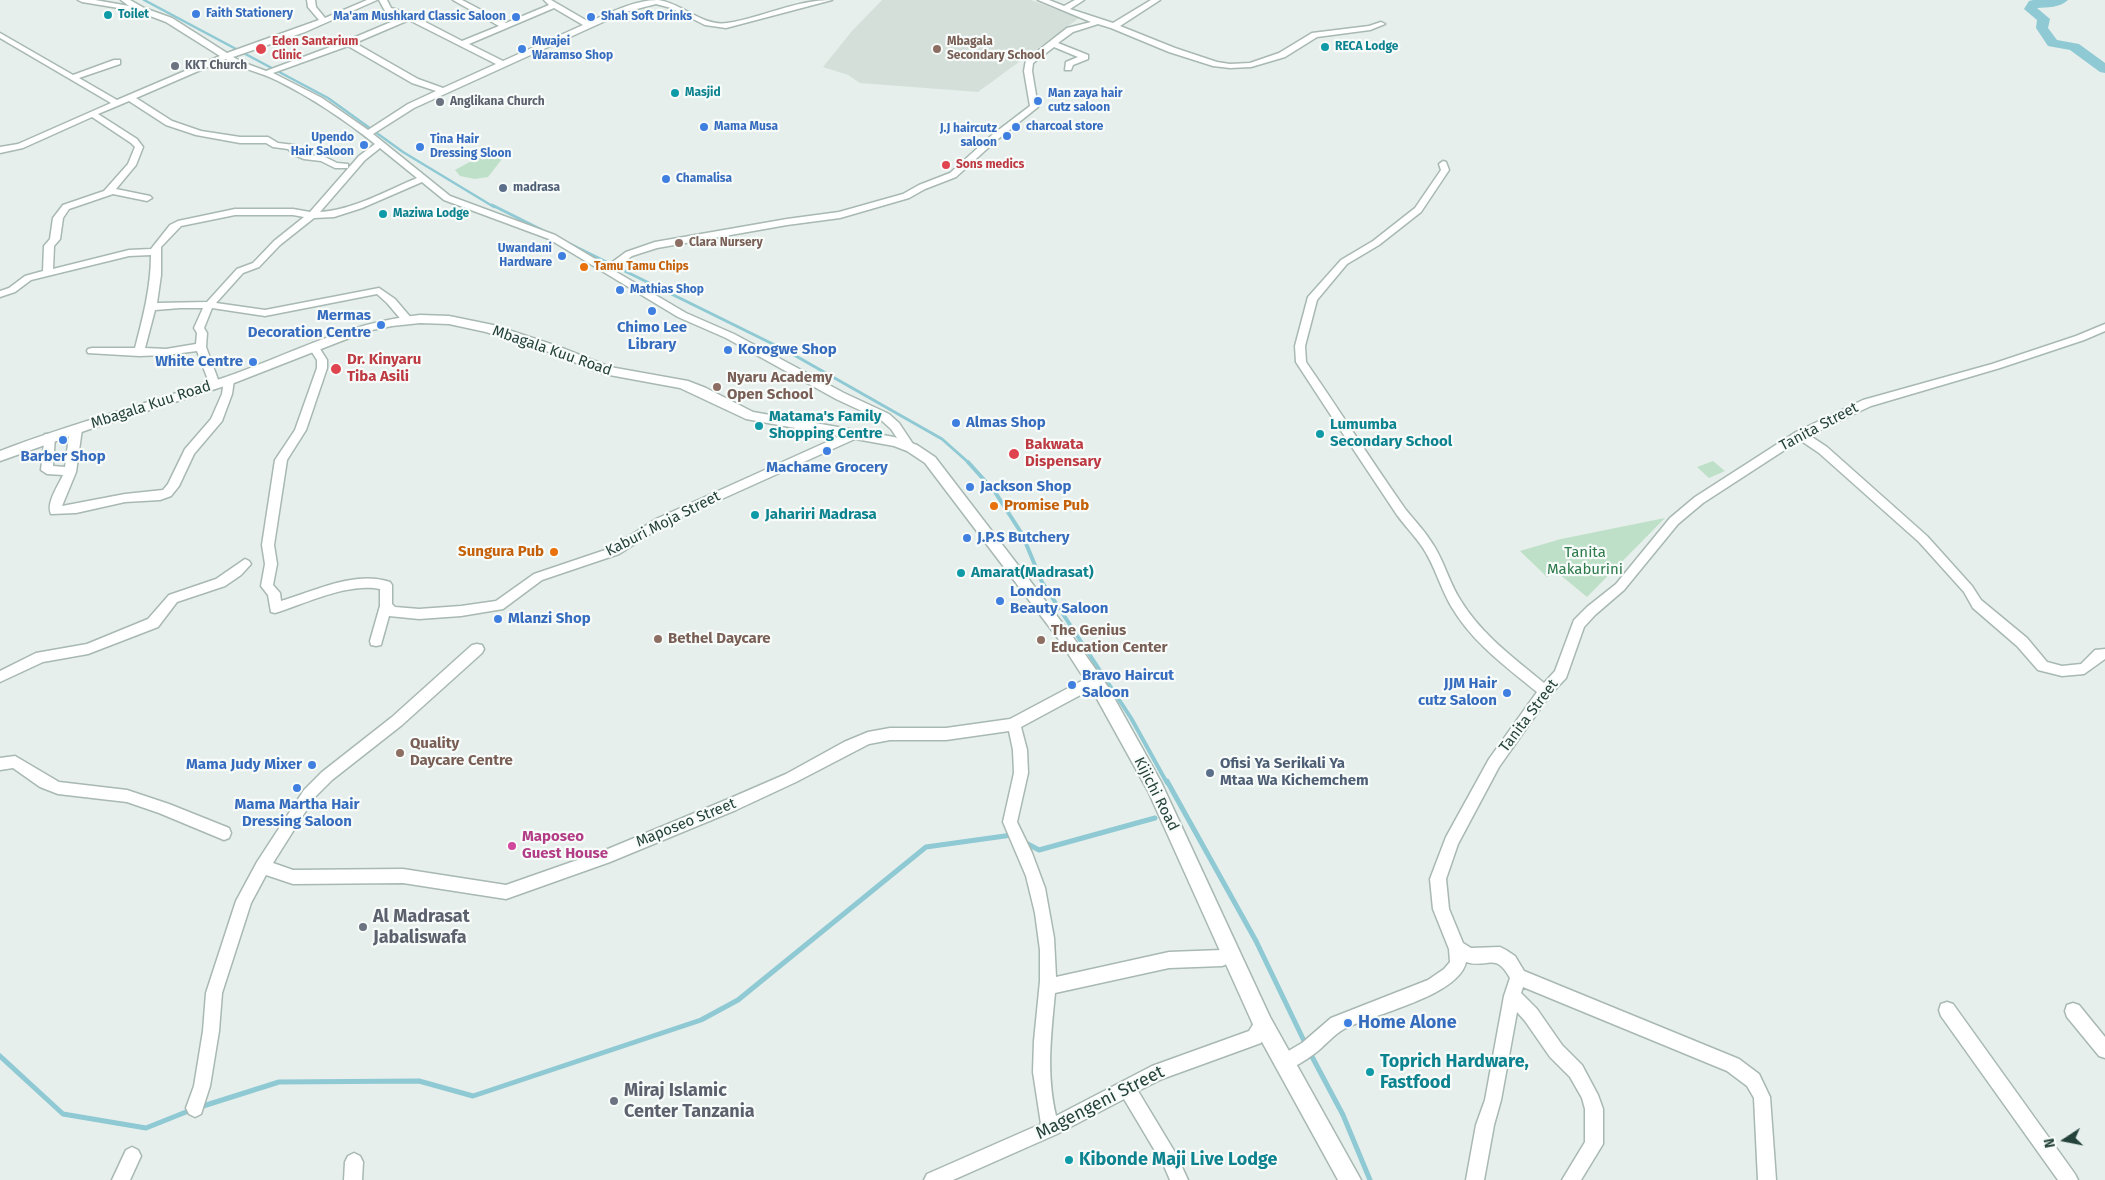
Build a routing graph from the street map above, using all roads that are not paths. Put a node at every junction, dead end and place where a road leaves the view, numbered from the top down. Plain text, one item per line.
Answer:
1 (82, 0) edge
2 (125, 0) edge
3 (311, 0) edge
4 (373, 0) edge
5 (382, 0) edge
6 (457, 0) edge
7 (546, 0) edge
8 (626, 0) edge
9 (828, 0) edge
10 (1042, 0) edge
11 (1080, 0) edge
12 (1156, 0) edge
13 (146, 1) edge
14 (554, 6) junction
15 (636, 6) junction
16 (138, 8) junction
17 (1066, 8) junction
18 (409, 18) junction
19 (324, 21) junction
20 (1098, 22) junction
21 (1381, 24) dead end
22 (505, 26) junction
23 (590, 26) junction
24 (1114, 26) junction
25 (0, 35) edge
26 (349, 43) junction
27 (462, 44) junction
28 (1054, 44) junction
29 (225, 56) junction
30 (117, 62) dead end
31 (502, 64) junction
32 (1068, 68) dead end
33 (264, 74) junction
34 (74, 77) junction
35 (442, 91) junction
36 (129, 97) junction
37 (117, 103) junction
38 (92, 114) junction
39 (368, 134) junction
40 (380, 144) junction
41 (0, 150) edge
42 (1443, 164) dead end
43 (345, 166) dead end
44 (423, 179) junction
45 (108, 192) junction
46 (147, 198) dead end
47 (312, 216) junction
48 (155, 252) junction
49 (608, 269) junction
50 (48, 274) junction
51 (0, 294) edge
52 (209, 305) junction
53 (151, 307) junction
54 (408, 321) junction
55 (2105, 327) edge
56 (313, 346) junction
57 (202, 347) junction
58 (92, 351) dead end
59 (139, 352) junction
60 (229, 380) junction
61 (215, 385) junction
62 (76, 429) junction
63 (853, 435) junction
64 (1800, 435) junction
65 (50, 437) junction
66 (907, 444) junction
67 (0, 456) edge
68 (70, 472) junction
69 (245, 564) dead end
70 (386, 606) junction
71 (376, 641) dead end
72 (477, 649) dead end
73 (2105, 654) edge
74 (0, 677) edge
75 (1094, 681) junction
76 (1545, 691) junction
77 (1013, 724) junction
78 (0, 764) edge
79 (224, 833) dead end
80 (262, 867) junction
81 (1457, 948) junction
82 (1231, 955) junction
83 (1518, 977) junction
84 (1048, 987) junction
85 (1512, 996) junction
86 (1947, 1010) dead end
87 (2073, 1011) dead end
88 (1263, 1024) junction
89 (2105, 1050) edge
90 (1284, 1063) junction
91 (1127, 1089) junction
92 (194, 1108) dead end
93 (1051, 1128) junction
94 (132, 1156) dead end
95 (354, 1162) dead end
96 (121, 1180) edge
97 (353, 1180) edge
98 (933, 1180) edge
99 (1179, 1180) edge
100 (1350, 1180) edge
101 (1474, 1180) edge
102 (1571, 1180) edge
103 (1767, 1180) edge
104 (2069, 1180) edge

1 - 16 street
2 - 16 street
3 - 19 street
4 - 19 street
5 - 18 street
6 - 22 street
7 - 14 street
8 - 15 street
9 - 15 street
10 - 17 street
11 - 17 street
12 - 24 street
13 - 16 street
14 - 22 street
14 - 23 street
15 - 23 street
16 - 29 street
17 - 20 street
18 - 26 street
18 - 27 street
19 - 29 street
20 - 24 street
20 - 28 street
21 - 24 street
22 - 27 street
23 - 31 street
25 - 34 street
26 - 33 street
26 - 35 street
27 - 31 street
28 - 32 street
28 - 49 street
29 - 33 street
29 - 36 street
30 - 34 street
31 - 35 street
33 - 39 street
34 - 37 street
35 - 39 street
36 - 37 street
36 - 43 street
37 - 38 street
38 - 41 street
38 - 45 street
39 - 40 street
40 - 44 street
40 - 47 street
42 - 76 street
44 - 47 street
44 - 49 street
45 - 46 street
45 - 50 street
47 - 48 street
47 - 52 street
48 - 50 street
48 - 53 street
49 - 66 street
50 - 51 street
52 - 53 street
52 - 54 street
52 - 57 street
53 - 59 street
54 - 56 street, Mbagala Kuu Road
54 - 63 street, Mbagala Kuu Road
55 - 64 street, Tanita Street
56 - 60 street, Mbagala Kuu Road
56 - 70 street
57 - 59 street
57 - 61 street
58 - 59 street
60 - 61 street, Mbagala Kuu Road
60 - 68 street
61 - 62 street, Mbagala Kuu Road
62 - 65 street, Mbagala Kuu Road
62 - 68 street
63 - 66 street, Mbagala Kuu Road
63 - 70 street, Kaburi Moja Street
64 - 73 street
64 - 76 street, Tanita Street
65 - 67 street, Mbagala Kuu Road
65 - 68 street
66 - 75 street, Kijichi Road
69 - 74 street
70 - 71 street
72 - 80 street
75 - 77 street, Maposeo Street
75 - 82 street, Kijichi Road
76 - 81 street, Tanita Street
77 - 80 street, Maposeo Street
77 - 84 street
78 - 79 street
80 - 92 street
81 - 83 street
81 - 90 street
82 - 84 street
82 - 88 street, Kijichi Road
83 - 85 street
83 - 103 street
84 - 93 street
85 - 101 street
85 - 102 street
86 - 104 street
87 - 89 street
88 - 90 street, Kijichi Road
88 - 91 street, Magengeni Street
90 - 100 street, Kijichi Road
91 - 93 street, Magengeni Street
91 - 99 street
93 - 98 street, Magengeni Street
94 - 96 street
95 - 97 street

